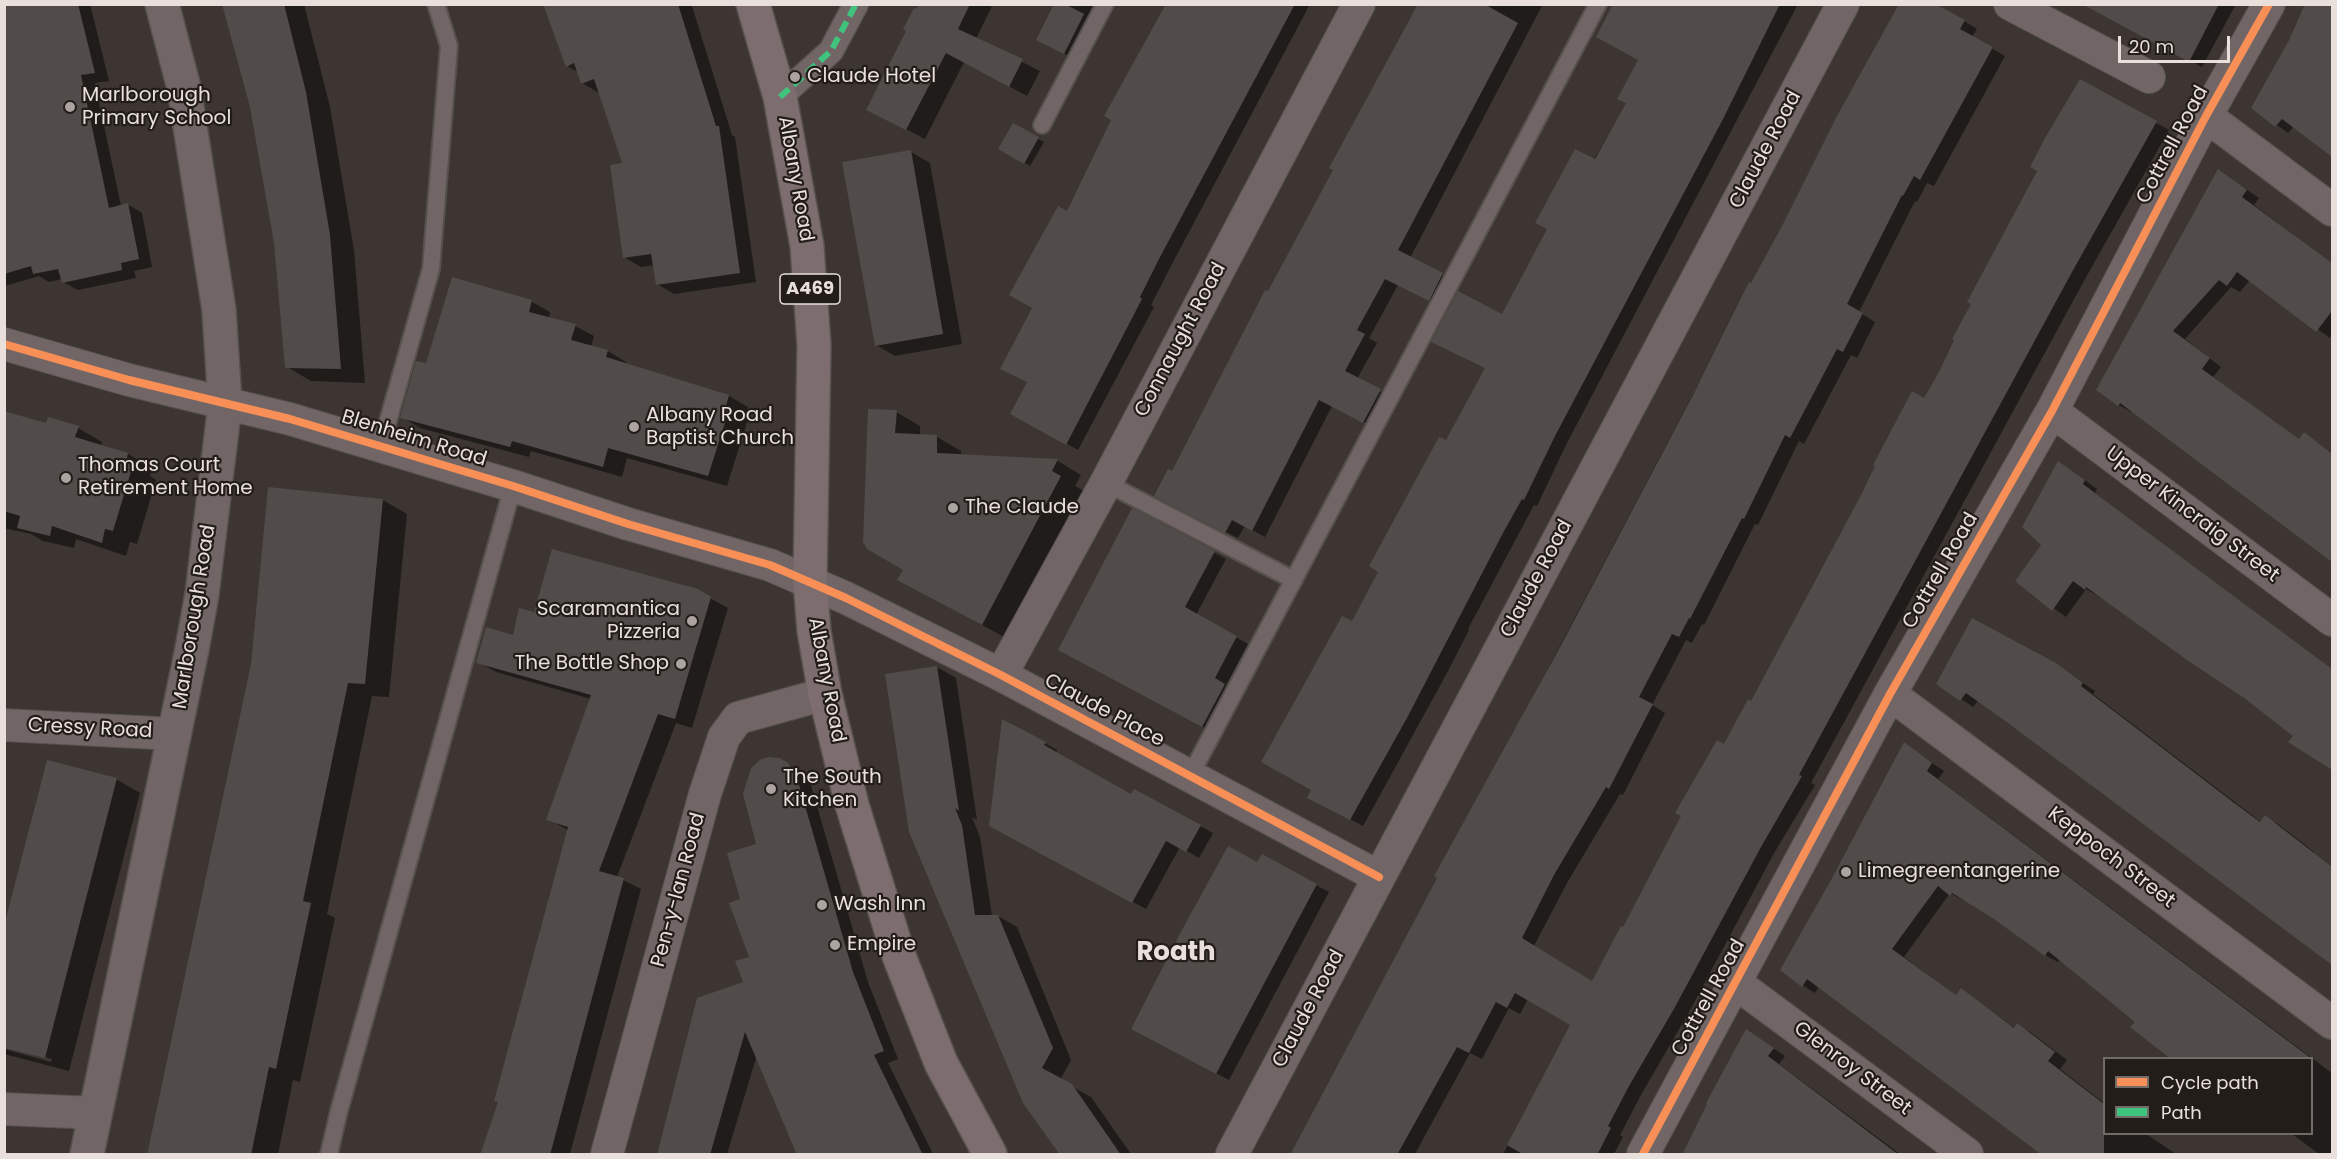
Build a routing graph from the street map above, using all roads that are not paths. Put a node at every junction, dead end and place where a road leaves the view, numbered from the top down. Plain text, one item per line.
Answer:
1 (162, 4) edge
2 (436, 4) edge
3 (753, 4) edge
4 (856, 4) edge
5 (1106, 4) edge
6 (1359, 4) edge
7 (1598, 4) edge
8 (1843, 4) edge
9 (2010, 4) edge
10 (2269, 4) edge
11 (2149, 77) dead end
12 (780, 98) junction
13 (2206, 116) junction
14 (1042, 125) dead end
15 (2332, 210) edge
16 (4, 344) edge
17 (225, 404) junction
18 (2052, 411) junction
19 (381, 446) junction
20 (1106, 483) junction
21 (513, 486) junction
22 (1294, 580) junction
23 (810, 581) junction
24 (2332, 620) edge
25 (1001, 675) junction
26 (825, 694) junction
27 (1890, 694) junction
28 (4, 725) edge
29 (175, 734) junction
30 (1190, 776) junction
31 (1379, 877) junction
32 (1737, 984) junction
33 (2332, 1023) edge
34 (4, 1109) edge
35 (96, 1113) junction
36 (87, 1155) edge
37 (329, 1155) edge
38 (607, 1155) edge
39 (990, 1155) edge
40 (1232, 1155) edge
41 (1643, 1155) edge
42 (1967, 1155) edge

1 - 17 street, Marlborough Road
2 - 19 lane
3 - 12 main road, Albany Road / A469
4 - 12 street
5 - 14 lane
6 - 20 street, Connaught Road
7 - 22 lane
8 - 31 street, Claude Road
9 - 11 street
10 - 13 street, Cottrell Road
12 - 23 main road, Albany Road / A469
13 - 15 street
13 - 18 street, Cottrell Road
16 - 17 street, Blenheim Road
17 - 19 street, Blenheim Road
17 - 29 street, Marlborough Road
18 - 24 street, Upper Kincraig Street
18 - 27 street, Cottrell Road
19 - 21 street, Blenheim Road
20 - 22 lane
20 - 25 street, Connaught Road
21 - 23 street, Blenheim Road
21 - 37 lane
22 - 30 lane
23 - 25 street, Claude Place
23 - 26 main road, Albany Road / A469
25 - 30 street, Claude Place
26 - 38 street, Pen-y-lan Road
26 - 39 main road, Albany Road / A469
27 - 32 street, Cottrell Road
27 - 33 street, Keppoch Street
28 - 29 street, Cressy Road
29 - 35 street, Marlborough Road
30 - 31 street, Claude Place
31 - 40 street, Claude Road
32 - 41 street, Cottrell Road
32 - 42 street, Glenroy Street
34 - 35 street
35 - 36 street, Marlborough Road

